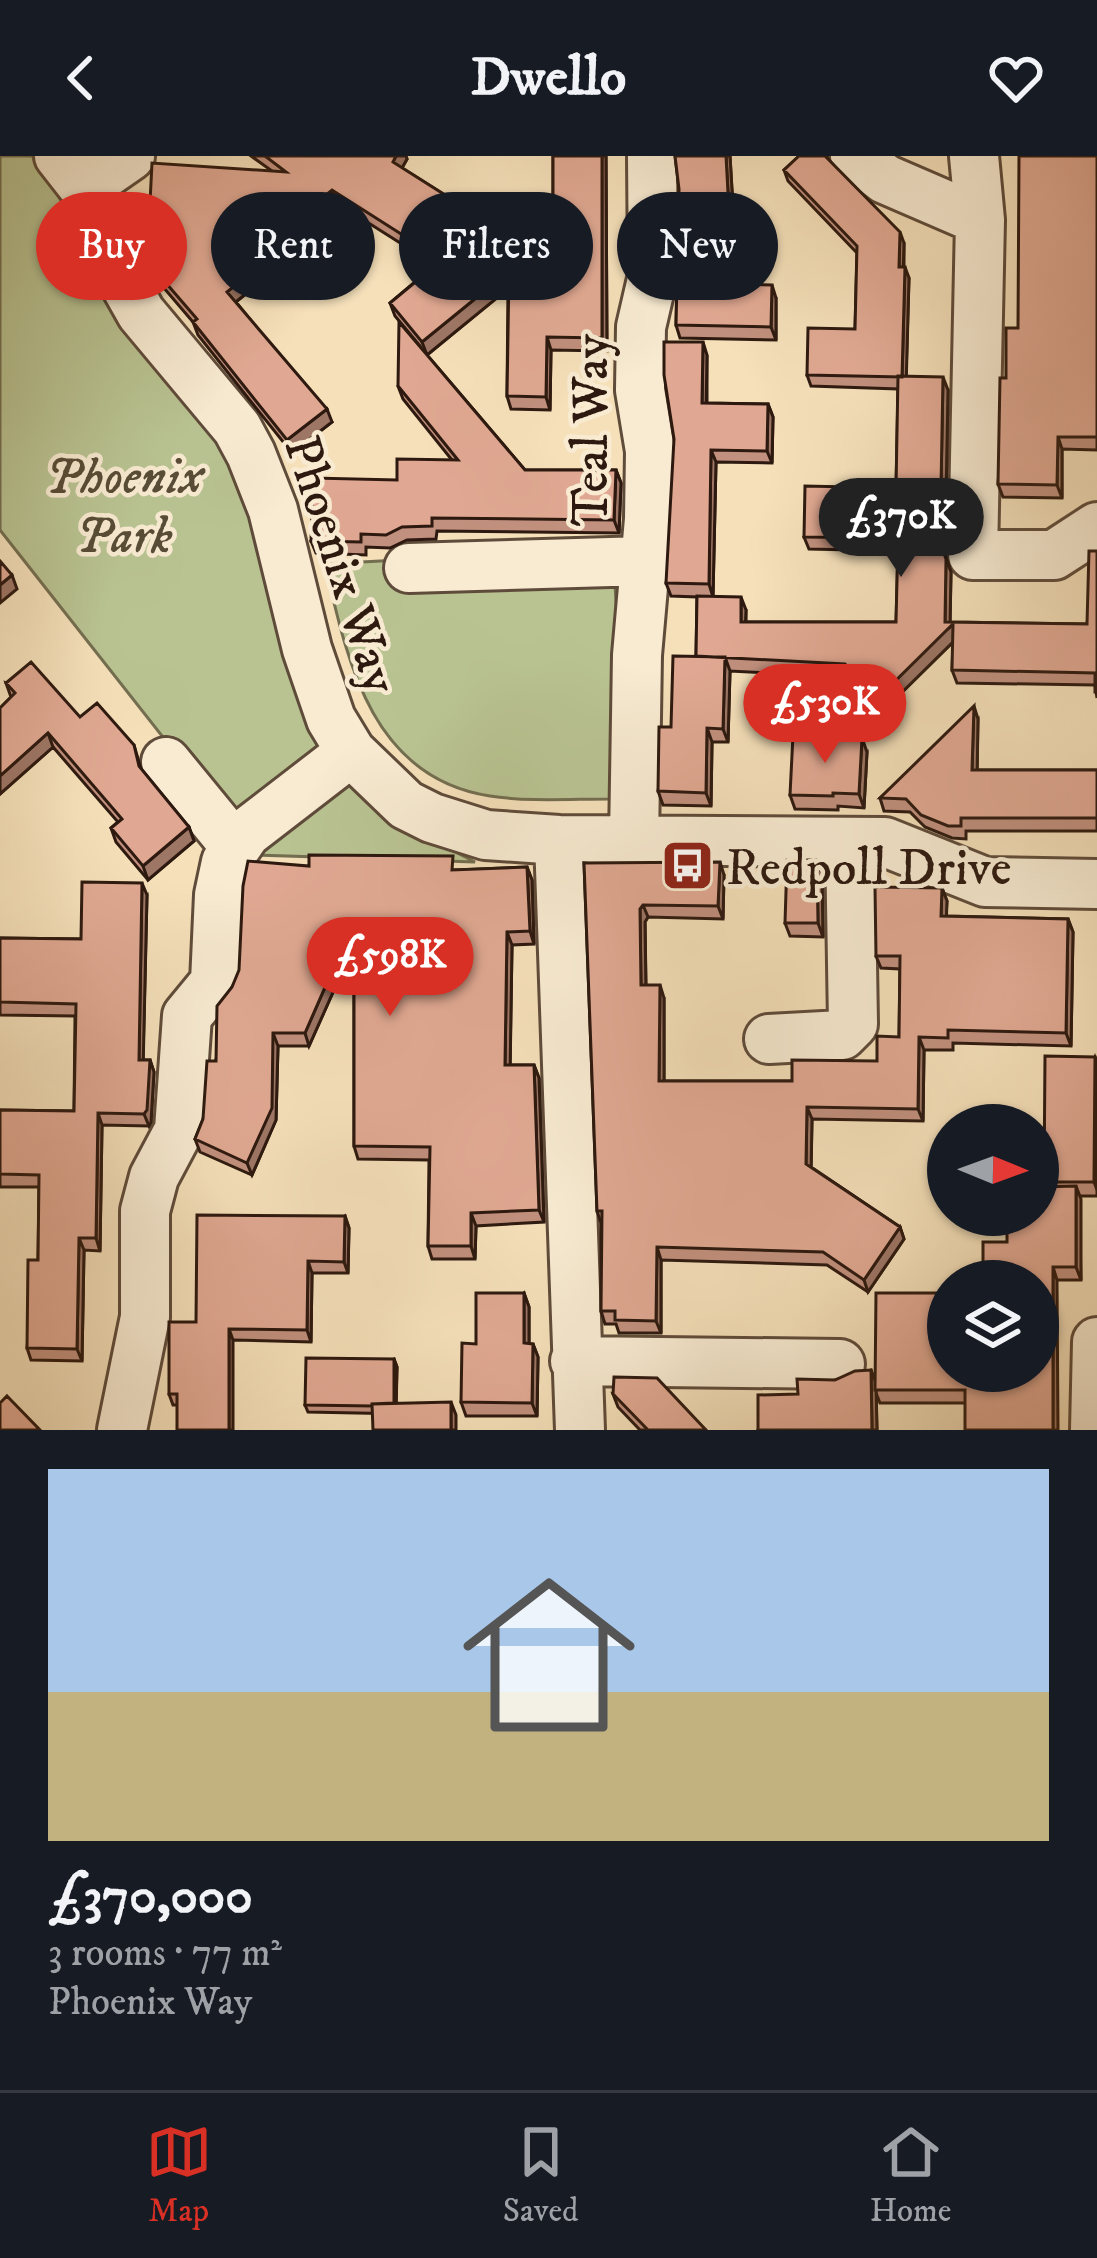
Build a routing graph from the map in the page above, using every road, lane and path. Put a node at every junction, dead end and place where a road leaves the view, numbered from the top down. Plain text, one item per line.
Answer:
1 (130, 156) edge
2 (652, 156) edge
3 (855, 156) edge
4 (974, 156) edge
5 (71, 172) edge
6 (980, 220) junction
7 (1097, 527) edge
8 (645, 561) junction
9 (409, 568) dead end
10 (351, 752) junction
11 (166, 762) dead end
12 (559, 840) junction
13 (634, 841) junction
14 (850, 842) junction
15 (234, 845) junction
16 (1097, 884) edge
17 (769, 1039) dead end
18 (1097, 1342) edge
19 (575, 1361) junction
20 (840, 1364) dead end
21 (122, 1430) edge
22 (580, 1430) edge
23 (1095, 1430) edge

1 - 5 street
2 - 8 street, Teal Way
3 - 6 street
4 - 6 street
5 - 10 street, Phoenix Way
6 - 7 street
8 - 9 street, Teal Way
8 - 13 street, Teal Way
10 - 12 street, Phoenix Way
10 - 15 street
11 - 15 street
12 - 13 street, Phoenix Way
12 - 19 street
13 - 14 street, Phoenix Way
14 - 16 street, Phoenix Way
14 - 17 street
15 - 21 street
18 - 23 street
19 - 20 street
19 - 22 street

